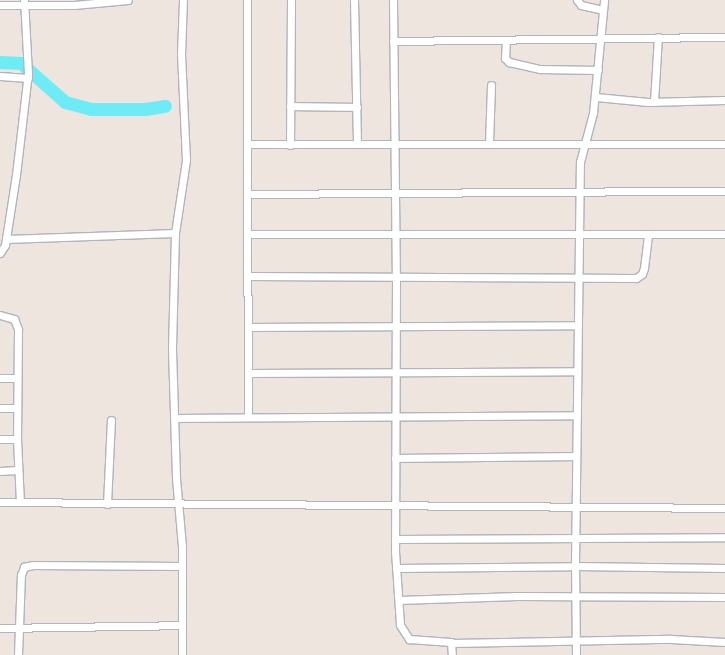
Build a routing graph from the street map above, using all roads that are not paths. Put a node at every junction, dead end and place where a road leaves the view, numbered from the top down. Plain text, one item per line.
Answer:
1 (128, 0) edge
2 (183, 0) edge
3 (247, 0) edge
4 (291, 0) edge
5 (354, 0) edge
6 (393, 0) edge
7 (577, 0) edge
8 (604, 0) edge
9 (104, 1) edge
10 (24, 3) edge
11 (0, 5) edge
12 (602, 10) junction
13 (658, 37) junction
14 (725, 37) edge
15 (599, 39) junction
16 (506, 40) junction
17 (393, 41) junction
18 (598, 70) junction
19 (0, 76) edge
20 (28, 76) junction
21 (491, 85) dead end
22 (596, 94) junction
23 (725, 100) edge
24 (654, 102) junction
25 (290, 106) junction
26 (357, 107) junction
27 (358, 143) junction
28 (395, 143) junction
29 (489, 143) junction
30 (587, 143) junction
31 (248, 144) junction
32 (725, 144) edge
33 (290, 145) junction
34 (395, 191) junction
35 (579, 191) junction
36 (725, 192) edge
37 (248, 194) junction
38 (175, 233) junction
39 (248, 234) junction
40 (395, 234) junction
41 (578, 234) junction
42 (648, 234) junction
43 (725, 234) edge
44 (6, 239) junction
45 (0, 253) edge
46 (248, 276) junction
47 (396, 277) junction
48 (578, 278) junction
49 (0, 315) edge
50 (396, 325) junction
51 (578, 325) junction
52 (248, 327) junction
53 (396, 371) junction
54 (578, 371) junction
55 (248, 373) junction
56 (0, 378) edge
57 (17, 378) junction
58 (0, 408) edge
59 (17, 408) junction
60 (577, 415) junction
61 (248, 416) junction
62 (395, 417) junction
63 (176, 418) junction
64 (111, 420) dead end
65 (0, 439) edge
66 (17, 439) junction
67 (576, 456) junction
68 (395, 458) junction
69 (18, 470) junction
70 (0, 471) edge
71 (0, 502) edge
72 (20, 502) junction
73 (108, 504) junction
74 (179, 505) junction
75 (396, 505) junction
76 (576, 507) junction
77 (725, 508) edge
78 (576, 536) junction
79 (725, 537) edge
80 (395, 539) junction
81 (182, 566) junction
82 (575, 566) junction
83 (396, 568) junction
84 (725, 568) edge
85 (576, 597) junction
86 (725, 597) edge
87 (399, 600) junction
88 (182, 625) junction
89 (0, 628) edge
90 (19, 628) junction
91 (576, 641) junction
92 (725, 642) edge
93 (453, 643) junction
94 (18, 655) edge
95 (182, 655) edge
96 (452, 655) edge
97 (576, 655) edge

1 - 9 street
2 - 38 street
3 - 31 street
4 - 25 street
5 - 26 street
6 - 17 street
7 - 12 street
8 - 12 street
9 - 10 street
10 - 11 street
10 - 20 street
12 - 15 street
13 - 14 street
13 - 15 street
13 - 24 street
15 - 16 street
15 - 18 street
16 - 17 street
16 - 18 street
17 - 28 street
18 - 22 street
19 - 20 street
20 - 44 street
21 - 29 street
22 - 24 street
22 - 30 street
23 - 24 street
25 - 26 street
25 - 33 street
26 - 27 street
27 - 28 street
27 - 33 street
28 - 29 street
28 - 34 street
29 - 30 street
30 - 32 street
30 - 35 street
31 - 33 street
31 - 37 street
34 - 35 street
34 - 37 street
34 - 40 street
35 - 36 street
35 - 41 street
37 - 39 street
38 - 44 street
38 - 63 street
39 - 40 street
39 - 46 street
40 - 41 street
40 - 47 street
41 - 42 street
41 - 48 street
42 - 43 street
42 - 48 street
44 - 45 street
46 - 47 street
46 - 52 street
47 - 48 street
47 - 50 street
48 - 51 street
49 - 57 street
50 - 51 street
50 - 52 street
50 - 53 street
51 - 54 street
52 - 55 street
53 - 54 street
53 - 55 street
53 - 62 street
54 - 60 street
55 - 61 street
56 - 57 street
57 - 59 street
58 - 59 street
59 - 66 street
60 - 62 street
60 - 67 street
61 - 62 street
61 - 63 street
62 - 68 street
63 - 74 street
64 - 73 street
65 - 66 street
66 - 69 street
67 - 68 street
67 - 76 street
68 - 75 street
69 - 70 street
69 - 72 street
71 - 72 street
72 - 73 street
73 - 74 street
74 - 75 street
74 - 81 street
75 - 76 street
75 - 80 street
76 - 77 street
76 - 78 street
78 - 79 street
78 - 80 street
78 - 82 street
80 - 83 street
81 - 88 street
81 - 90 street
82 - 83 street
82 - 84 street
82 - 85 street
83 - 87 street
85 - 86 street
85 - 87 street
85 - 91 street
87 - 93 street
88 - 90 street
88 - 95 street
89 - 90 street
90 - 94 street
91 - 92 street
91 - 93 street
91 - 97 street
93 - 96 street

